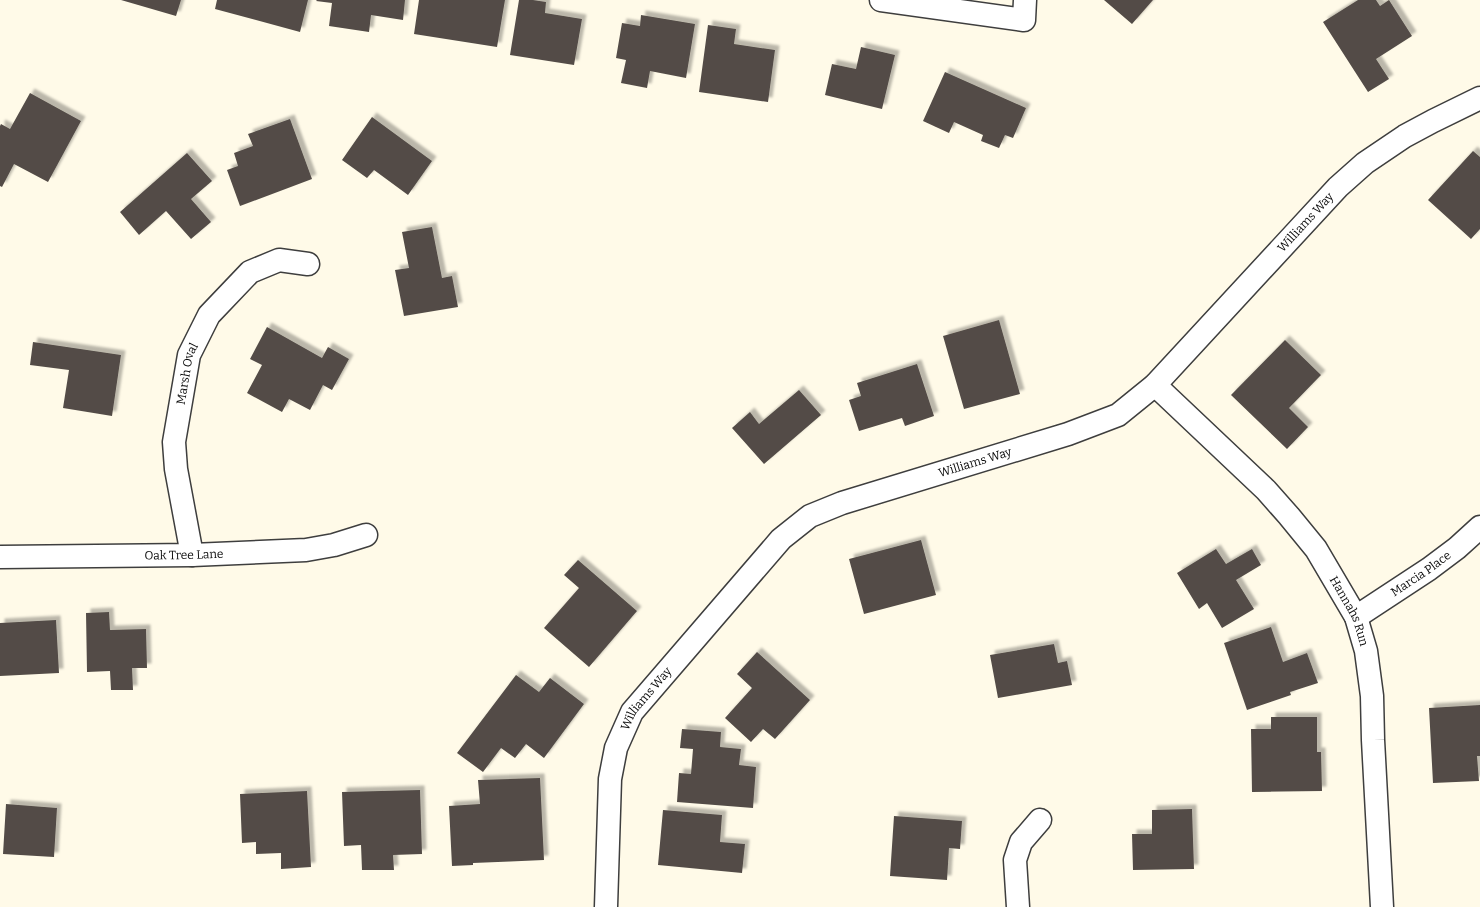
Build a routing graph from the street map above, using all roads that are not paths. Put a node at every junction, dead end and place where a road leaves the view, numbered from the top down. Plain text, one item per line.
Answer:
1 (881, 0) edge
2 (1024, 10) edge
3 (1480, 98) edge
4 (308, 264) dead end
5 (1156, 385) junction
6 (1480, 527) edge
7 (366, 535) dead end
8 (192, 555) junction
9 (0, 557) edge
10 (1356, 617) junction
11 (1040, 820) dead end
12 (606, 907) edge
13 (1018, 907) edge
14 (1382, 907) edge

1 - 2 street
3 - 5 street, Williams Way
4 - 8 street, Marsh Oval
5 - 10 street, Hannahs Run
5 - 12 street, Williams Way
6 - 10 street, Marcia Place
7 - 8 street, Oak Tree Lane
8 - 9 street, Oak Tree Lane
10 - 14 street, Hannahs Run
11 - 13 street

